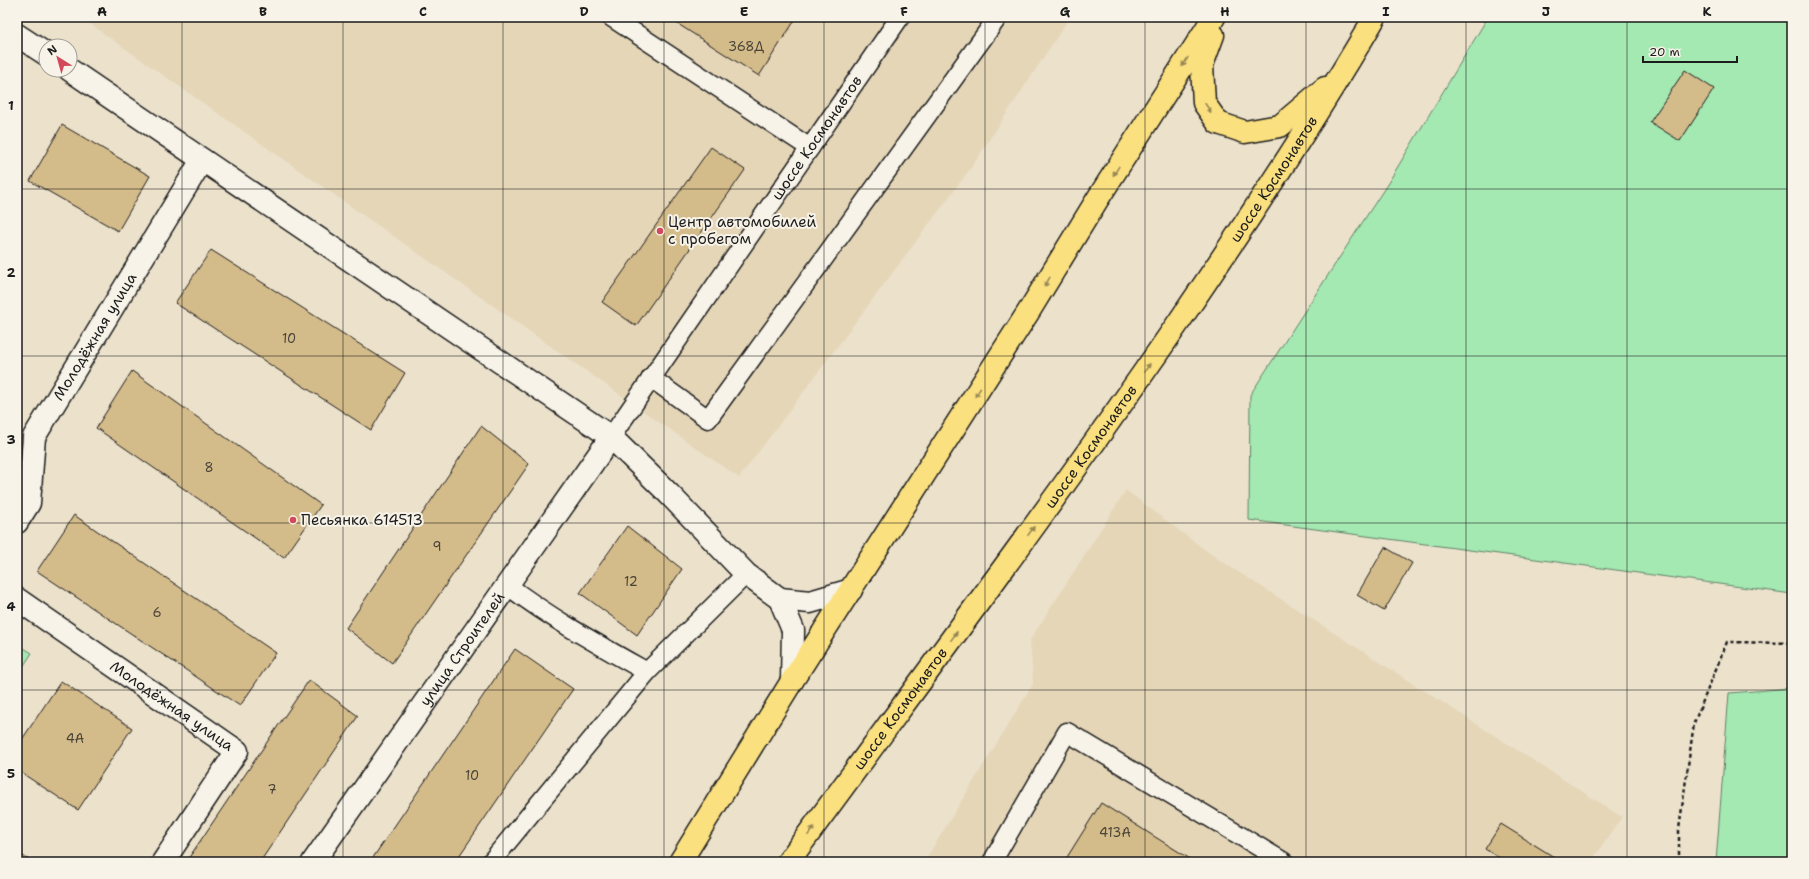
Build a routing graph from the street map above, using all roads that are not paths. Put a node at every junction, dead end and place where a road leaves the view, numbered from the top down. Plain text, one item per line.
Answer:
1 (611, 17) edge
2 (900, 17) edge
3 (998, 17) edge
4 (1214, 17) edge
5 (1220, 17) edge
6 (1375, 17) edge
7 (19, 42) edge
8 (38, 50) edge
9 (1341, 74) junction
10 (78, 75) edge
11 (810, 148) junction
12 (202, 160) junction
13 (651, 378) junction
14 (611, 437) junction
15 (17, 522) edge
16 (746, 574) junction
17 (507, 585) junction
18 (851, 590) junction
19 (17, 599) edge
20 (780, 599) junction
21 (647, 672) junction
22 (792, 681) junction
23 (163, 862) edge
24 (313, 862) edge
25 (491, 862) edge
26 (680, 862) edge
27 (788, 862) edge
28 (992, 862) edge
29 (1284, 862) edge

1 - 11 lane
2 - 11 lane, шоссе Космонавтов
3 - 13 lane
4 -> 18 main road
5 -> 9 main road
6 - 9 main road, шоссе Космонавтов
7 - 8 street
27 -> 9 main road, шоссе Космонавтов
10 - 12 street
11 - 13 lane, шоссе Космонавтов
12 - 14 street
12 - 15 street, Молодёжная улица
13 - 14 lane, шоссе Космонавтов
14 - 16 street
14 - 17 street, улица Строителей
16 - 20 street
16 - 21 lane
17 - 21 lane
17 - 24 street, улица Строителей
18 - 20 street
18 - 22 main road
19 - 23 street, Молодёжная улица
20 - 22 street
21 - 25 lane
22 - 26 main road
28 - 29 lane

